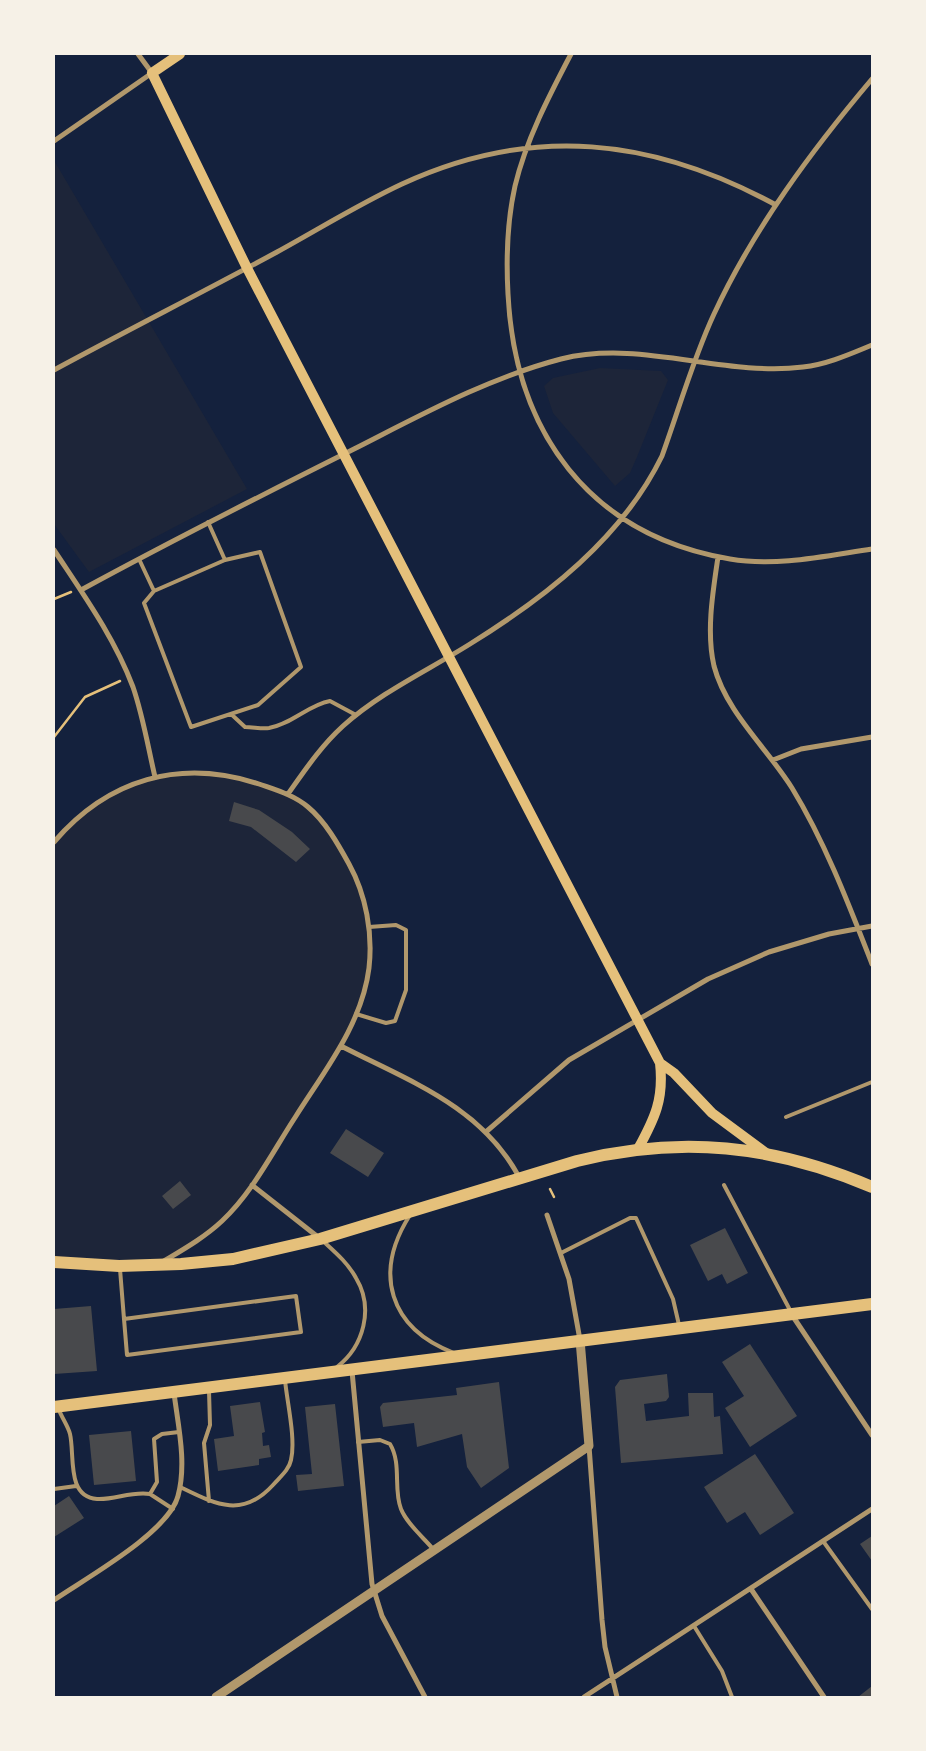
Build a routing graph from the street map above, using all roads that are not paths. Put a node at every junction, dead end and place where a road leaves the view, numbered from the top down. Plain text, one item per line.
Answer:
1 (138, 54) edge
2 (180, 54) edge
3 (571, 54) edge
4 (152, 73) junction
5 (872, 79) edge
6 (54, 141) edge
7 (527, 148) junction
8 (776, 205) junction
9 (248, 268) junction
10 (872, 345) edge
11 (696, 361) junction
12 (54, 370) edge
13 (520, 373) junction
14 (344, 454) junction
15 (622, 517) junction
16 (208, 522) junction
17 (872, 549) edge
18 (54, 550) edge
19 (718, 557) junction
20 (139, 559) junction
21 (226, 560) junction
22 (81, 590) junction
23 (154, 591) junction
24 (448, 657) junction
25 (231, 714) junction
26 (356, 716) junction
27 (872, 738) edge
28 (773, 760) junction
29 (155, 777) junction
30 (288, 794) junction
31 (54, 842) edge
32 (872, 926) edge
33 (369, 927) junction
34 (858, 928) junction
35 (872, 964) edge
36 (356, 1014) junction
37 (637, 1021) junction
38 (341, 1046) junction
39 (660, 1063) junction
40 (872, 1082) edge
41 (786, 1117) dead end
42 (487, 1131) junction
43 (638, 1149) junction
44 (766, 1153) junction
45 (520, 1177) junction
46 (252, 1185) junction
47 (724, 1185) dead end
48 (872, 1187) edge
49 (413, 1211) junction
50 (547, 1215) dead end
51 (320, 1238) junction
52 (561, 1253) junction
53 (54, 1262) edge
54 (119, 1266) junction
55 (155, 1266) junction
56 (872, 1304) edge
57 (792, 1314) junction
58 (124, 1319) junction
59 (680, 1327) junction
60 (580, 1340) junction
61 (461, 1355) junction
62 (352, 1370) junction
63 (329, 1373) junction
64 (285, 1379) junction
65 (209, 1388) junction
66 (174, 1393) junction
67 (55, 1407) edge
68 (179, 1432) junction
69 (872, 1436) edge
70 (358, 1442) junction
71 (589, 1446) junction
72 (76, 1486) junction
73 (180, 1487) junction
74 (54, 1489) edge
75 (150, 1494) junction
76 (209, 1501) junction
77 (173, 1509) junction
78 (872, 1509) edge
79 (823, 1541) junction
80 (435, 1550) junction
81 (751, 1589) junction
82 (374, 1591) junction
83 (54, 1600) edge
84 (872, 1609) edge
85 (694, 1626) junction
86 (612, 1679) junction
87 (216, 1697) edge
88 (425, 1697) edge
89 (584, 1697) edge
90 (618, 1697) edge
91 (732, 1697) edge
92 (824, 1697) edge

1 - 4 street
2 - 4 main road
3 - 7 street
4 - 6 street
4 - 9 main road
5 - 8 street
7 - 8 street
7 - 9 street
7 - 13 street
8 - 11 street
9 - 12 street
9 - 14 main road
10 - 11 street
11 - 13 street
11 - 15 street
13 - 14 street
13 - 15 street
14 - 16 street
14 - 24 main road
15 - 19 street
15 - 24 street
16 - 20 street
16 - 21 lane
17 - 19 street
18 - 22 street
19 - 28 street
20 - 22 street
20 - 23 lane
21 - 23 lane
21 - 25 lane
22 - 29 street
23 - 25 lane
24 - 26 street
24 - 37 main road
25 - 26 lane
26 - 30 street
27 - 28 street
28 - 34 street
29 - 30 street
29 - 31 street
30 - 33 street
32 - 34 street
33 - 36 street
33 - 36 lane
34 - 35 street
34 - 37 street
36 - 38 street
37 - 39 main road
37 - 42 street
38 - 42 street
38 - 46 street
39 - 43 main road
39 - 44 main road
40 - 41 lane
42 - 45 street
43 - 44 highway
43 - 45 highway
44 - 48 highway
45 - 49 highway
46 - 51 street
46 - 55 street
47 - 57 lane
49 - 51 highway
49 - 61 lane
50 - 52 street
51 - 55 highway
51 - 63 lane
52 - 59 lane
52 - 60 street
53 - 54 highway
54 - 55 highway
54 - 58 lane
56 - 57 highway
57 - 59 highway
57 - 69 street
58 - 58 lane
59 - 60 highway
60 - 61 highway
60 - 71 street
61 - 62 highway
62 - 63 highway
62 - 70 street
63 - 64 highway
64 - 65 highway
64 - 76 lane
65 - 66 highway
65 - 76 lane
66 - 67 highway
66 - 68 street
67 - 72 lane
68 - 73 street
68 - 75 lane
70 - 80 lane
70 - 82 street
71 - 80 street
71 - 86 street
72 - 74 lane
72 - 75 lane
73 - 76 lane
73 - 77 street
75 - 77 lane
77 - 83 street
78 - 79 street
79 - 81 street
79 - 84 lane
80 - 82 street
81 - 85 street
81 - 92 street
82 - 87 street
82 - 88 street
85 - 86 street
85 - 91 lane
86 - 89 street
86 - 90 street

